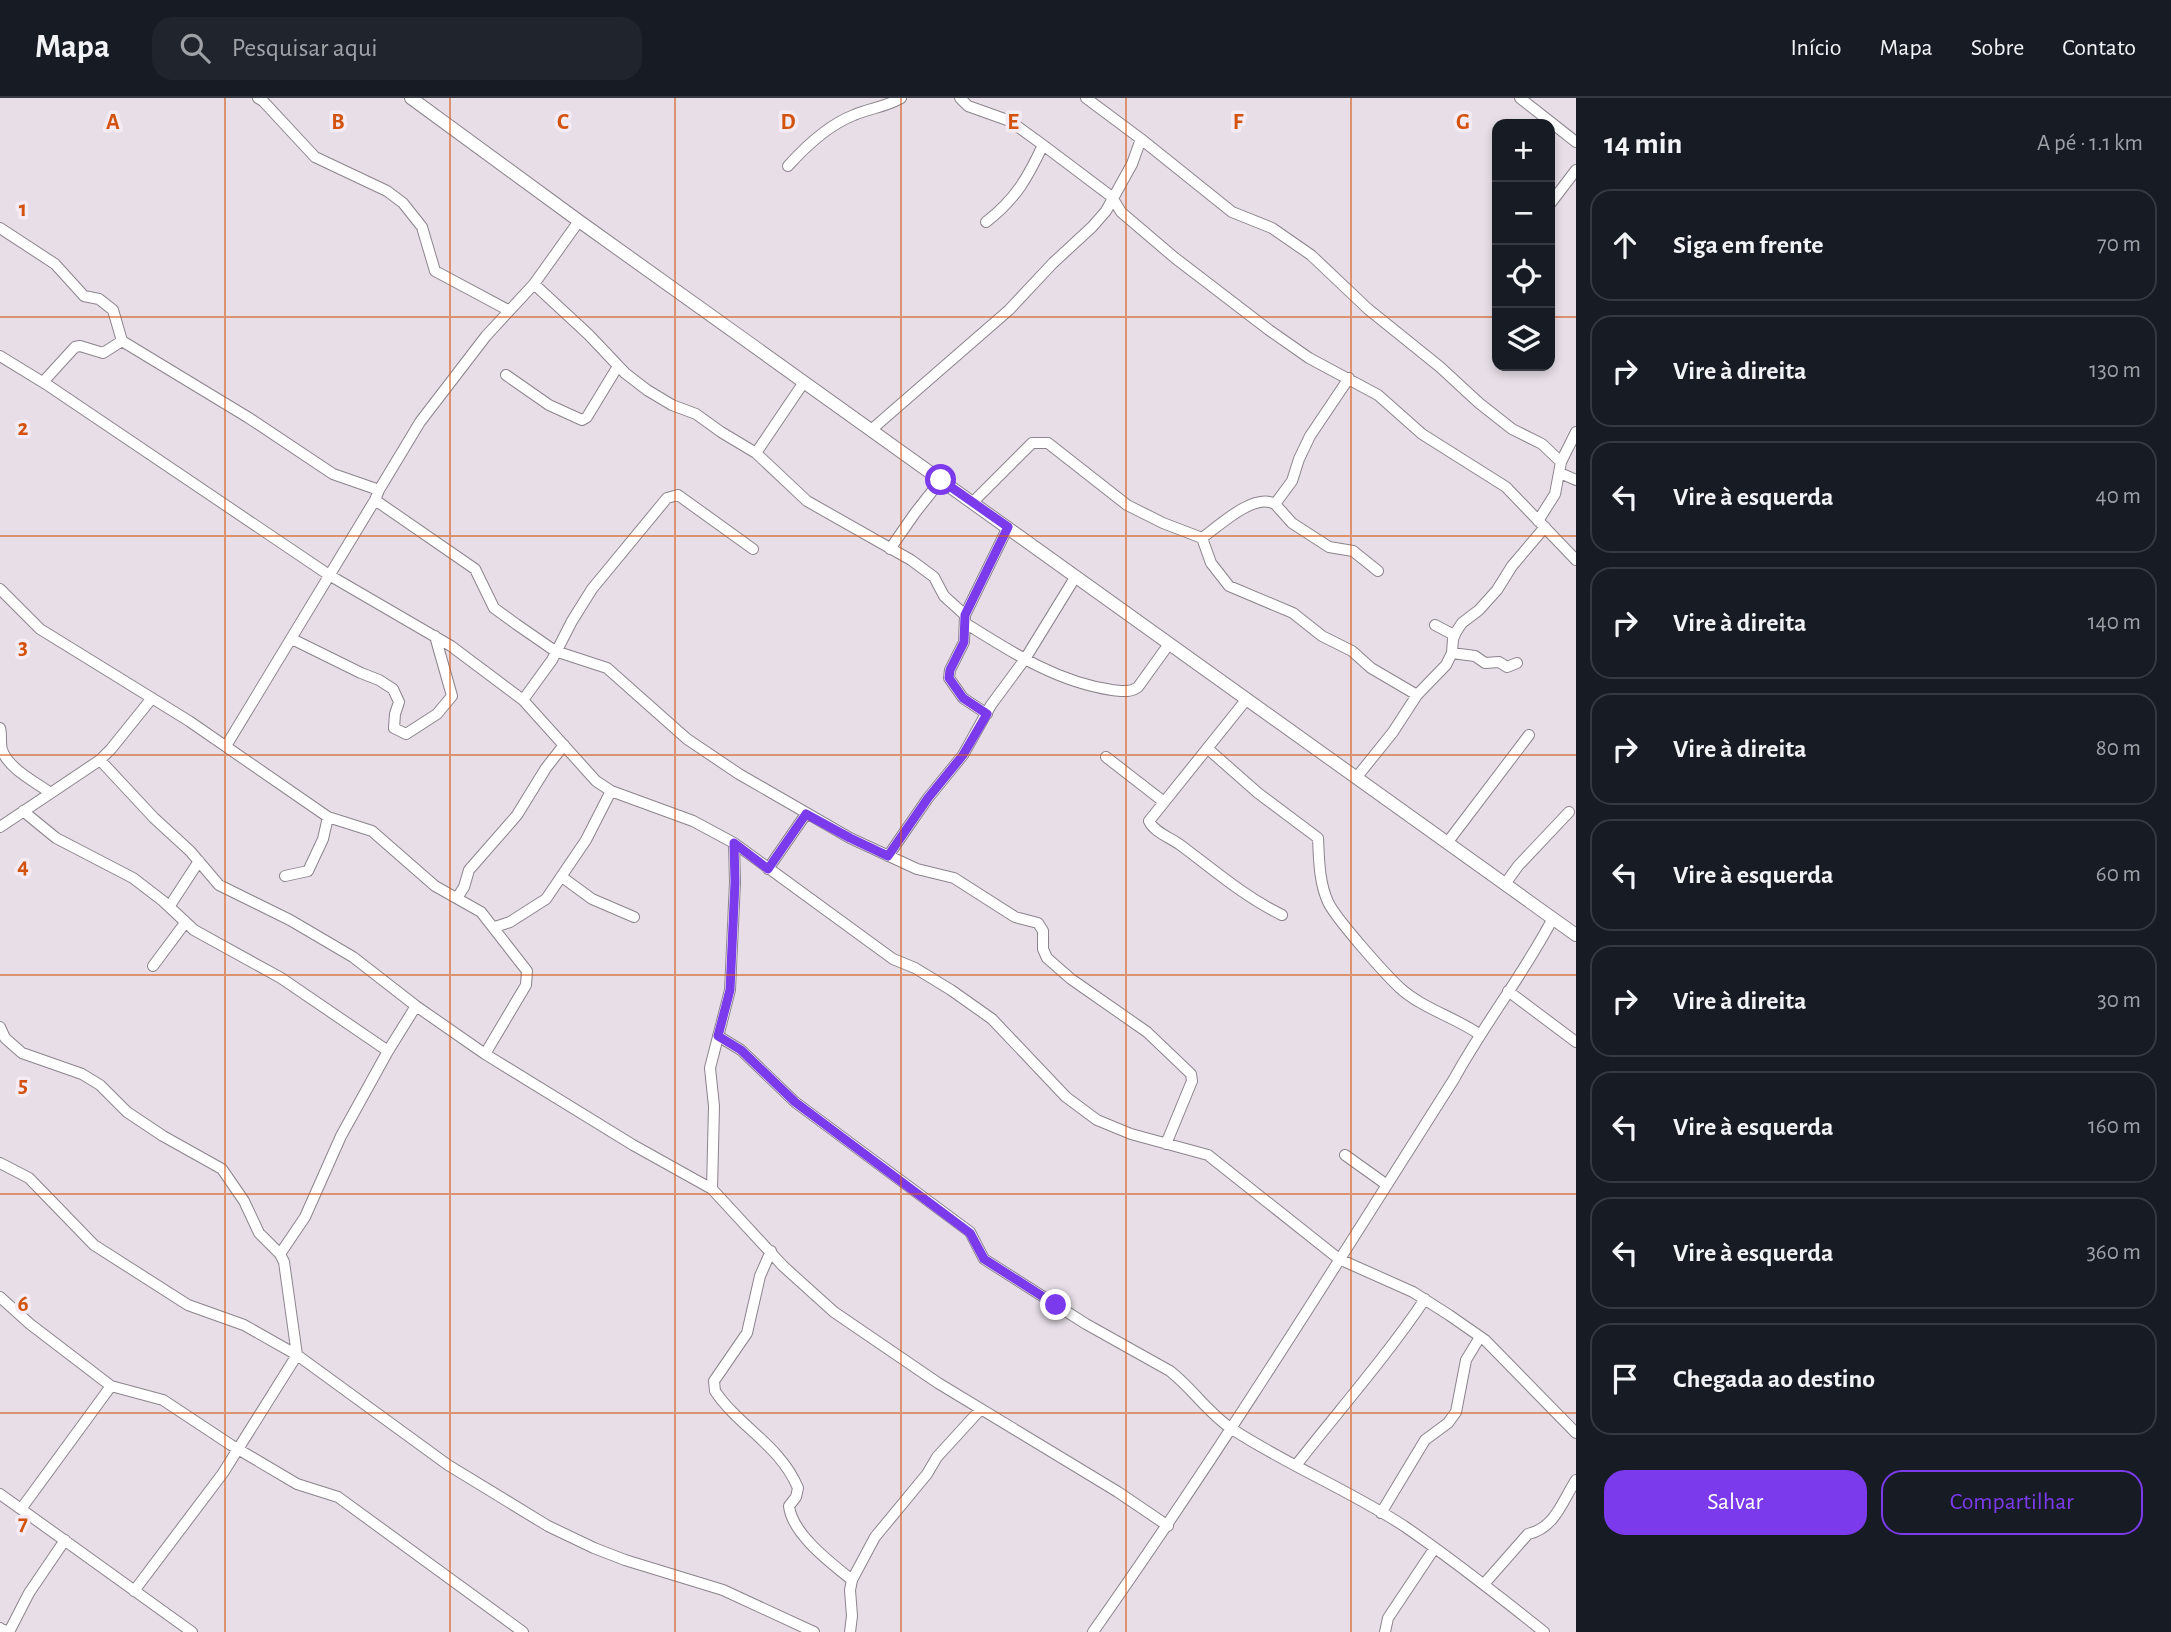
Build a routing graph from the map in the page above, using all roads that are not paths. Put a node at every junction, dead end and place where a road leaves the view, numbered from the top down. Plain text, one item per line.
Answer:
1 (411, 98) edge
2 (901, 98) edge
3 (960, 98) edge
4 (1086, 98) edge
5 (1520, 98) edge
6 (261, 99) edge
7 (1141, 139) junction
8 (1576, 142) edge
9 (1044, 145) junction
10 (788, 166) dead end
11 (1576, 170) edge
12 (1112, 197) junction
13 (1555, 197) edge
14 (579, 221) junction
15 (986, 222) dead end
16 (0, 228) edge
17 (534, 284) junction
18 (509, 310) junction
19 (122, 341) junction
20 (0, 356) edge
21 (618, 366) junction
22 (506, 375) dead end
23 (1349, 378) junction
24 (43, 382) junction
25 (804, 382) junction
26 (871, 430) junction
27 (1576, 432) edge
28 (756, 453) junction
29 (1560, 468) junction
30 (941, 480) junction
31 (1576, 480) edge
32 (377, 495) junction
33 (973, 502) junction
34 (1275, 504) junction
35 (1541, 524) junction
36 (1008, 527) junction
37 (1202, 538) junction
38 (890, 549) junction
39 (753, 550) dead end
40 (1576, 560) edge
41 (1378, 571) dead end
42 (329, 576) junction
43 (1076, 576) junction
44 (0, 589) edge
45 (965, 619) junction
46 (1435, 625) dead end
47 (1454, 635) junction
48 (435, 636) junction
49 (292, 639) junction
50 (1169, 644) junction
51 (555, 651) junction
52 (1452, 653) junction
53 (1025, 659) junction
54 (1517, 663) dead end
55 (1417, 695) junction
56 (152, 698) junction
57 (523, 700) junction
58 (1246, 700) junction
59 (987, 714) junction
60 (0, 728) edge
61 (1529, 735) dead end
62 (564, 745) junction
63 (226, 746) junction
64 (1208, 748) junction
65 (1106, 757) dead end
66 (100, 760) junction
67 (1356, 778) junction
68 (611, 791) junction
69 (49, 792) junction
70 (1164, 802) junction
71 (23, 811) junction
72 (1569, 812) dead end
73 (806, 814) junction
74 (328, 817) junction
75 (0, 827) edge
76 (734, 843) junction
77 (1447, 843) junction
78 (888, 856) junction
79 (199, 861) junction
80 (768, 869) junction
81 (285, 876) dead end
82 (562, 877) junction
83 (1505, 884) junction
84 (457, 898) junction
85 (169, 907) junction
86 (1283, 915) dead end
87 (634, 917) dead end
88 (1553, 918) junction
89 (185, 923) junction
90 (495, 927) junction
91 (1576, 935) edge
92 (153, 966) dead end
93 (1508, 991) junction
94 (416, 1006) junction
95 (0, 1027) edge
96 (1479, 1034) junction
97 (718, 1036) junction
98 (1576, 1042) edge
99 (388, 1051) junction
100 (485, 1054) junction
101 (1167, 1144) junction
102 (1345, 1155) dead end
103 (0, 1163) edge
104 (1387, 1185) junction
105 (712, 1189) junction
106 (771, 1251) junction
107 (280, 1254) junction
108 (1339, 1259) junction
109 (0, 1297) edge
110 (1425, 1299) junction
111 (1480, 1337) junction
112 (297, 1355) junction
113 (111, 1386) junction
114 (980, 1409) junction
115 (1232, 1429) junction
116 (1576, 1433) edge
117 (239, 1450) junction
118 (1297, 1464) junction
119 (1576, 1480) edge
120 (0, 1494) edge
121 (21, 1509) junction
122 (1381, 1513) junction
123 (1168, 1526) junction
124 (65, 1540) junction
125 (1434, 1549) junction
126 (852, 1580) junction
127 (1484, 1584) junction
128 (134, 1591) junction
129 (0, 1628) edge
130 (192, 1632) edge
131 (523, 1632) edge
132 (814, 1632) edge
133 (850, 1632) edge
134 (1093, 1632) edge
135 (1385, 1632) edge
136 (1544, 1632) edge

1 - 14 main road
2 - 10 street
3 - 9 street
4 - 7 street
5 - 8 street
6 - 18 street
7 - 12 street
7 - 29 street
9 - 12 street
9 - 15 street
11 - 13 street
12 - 23 street
12 - 26 street
14 - 17 street
14 - 25 main road
16 - 19 street
17 - 18 street
17 - 21 street
18 - 32 street
19 - 24 street
19 - 32 street
20 - 24 street
21 - 22 street
21 - 28 street
23 - 34 street
23 - 35 street
24 - 42 street
25 - 26 main road
25 - 28 street
26 - 30 main road
27 - 29 street
28 - 38 street
29 - 31 street
29 - 35 street
30 - 33 main road
30 - 38 street
32 - 42 street
32 - 51 street
33 - 36 main road
33 - 37 street
34 - 37 street
34 - 41 street
35 - 40 street
35 - 47 street
36 - 43 main road
36 - 45 street
37 - 55 street
38 - 45 street
39 - 51 street
42 - 48 street
42 - 49 street
43 - 50 main road
43 - 53 street
44 - 56 street
45 - 53 street
45 - 59 street
46 - 47 street
47 - 52 street
48 - 49 street
48 - 57 street
49 - 63 street
50 - 53 street
50 - 58 main road
51 - 57 street
51 - 73 street
52 - 54 street
52 - 55 street
53 - 59 street
55 - 67 street
56 - 63 street
56 - 66 street
57 - 62 street
58 - 64 street
58 - 67 main road
59 - 78 street
60 - 69 street
61 - 77 street
62 - 68 street
62 - 84 street
63 - 74 street
64 - 70 street
64 - 96 street
65 - 70 street
66 - 69 street
66 - 79 street
67 - 77 main road
68 - 76 street
68 - 82 street
69 - 71 street
70 - 86 street
71 - 75 street
71 - 85 street
72 - 83 street
73 - 78 street
73 - 80 street
74 - 81 street
74 - 84 street
76 - 80 street
76 - 97 street
77 - 83 main road
78 - 101 street
79 - 85 street
79 - 94 street
80 - 101 street
82 - 87 street
82 - 90 street
83 - 88 main road
84 - 90 street
85 - 89 street
88 - 91 main road
88 - 93 street
89 - 92 street
89 - 99 street
90 - 100 street
93 - 96 street
93 - 98 street
94 - 99 street
94 - 100 street
95 - 107 street
96 - 104 street
97 - 105 street
97 - 115 street
99 - 107 street
100 - 105 street
101 - 108 street
102 - 104 street
103 - 112 street
104 - 108 street
105 - 106 street
106 - 114 street
106 - 126 street
107 - 112 street
108 - 110 street
108 - 115 street
109 - 113 street
110 - 111 street
110 - 118 street
111 - 116 street
111 - 122 street
112 - 117 street
112 - 132 street
113 - 117 street
113 - 121 street
114 - 123 street
114 - 126 street
115 - 118 street
115 - 123 street
117 - 128 street
117 - 131 street
118 - 122 street
119 - 127 street
120 - 121 street
121 - 124 street
122 - 125 street
123 - 134 street
124 - 128 street
124 - 129 street
125 - 127 street
125 - 135 street
126 - 133 street
127 - 136 street
128 - 130 street

